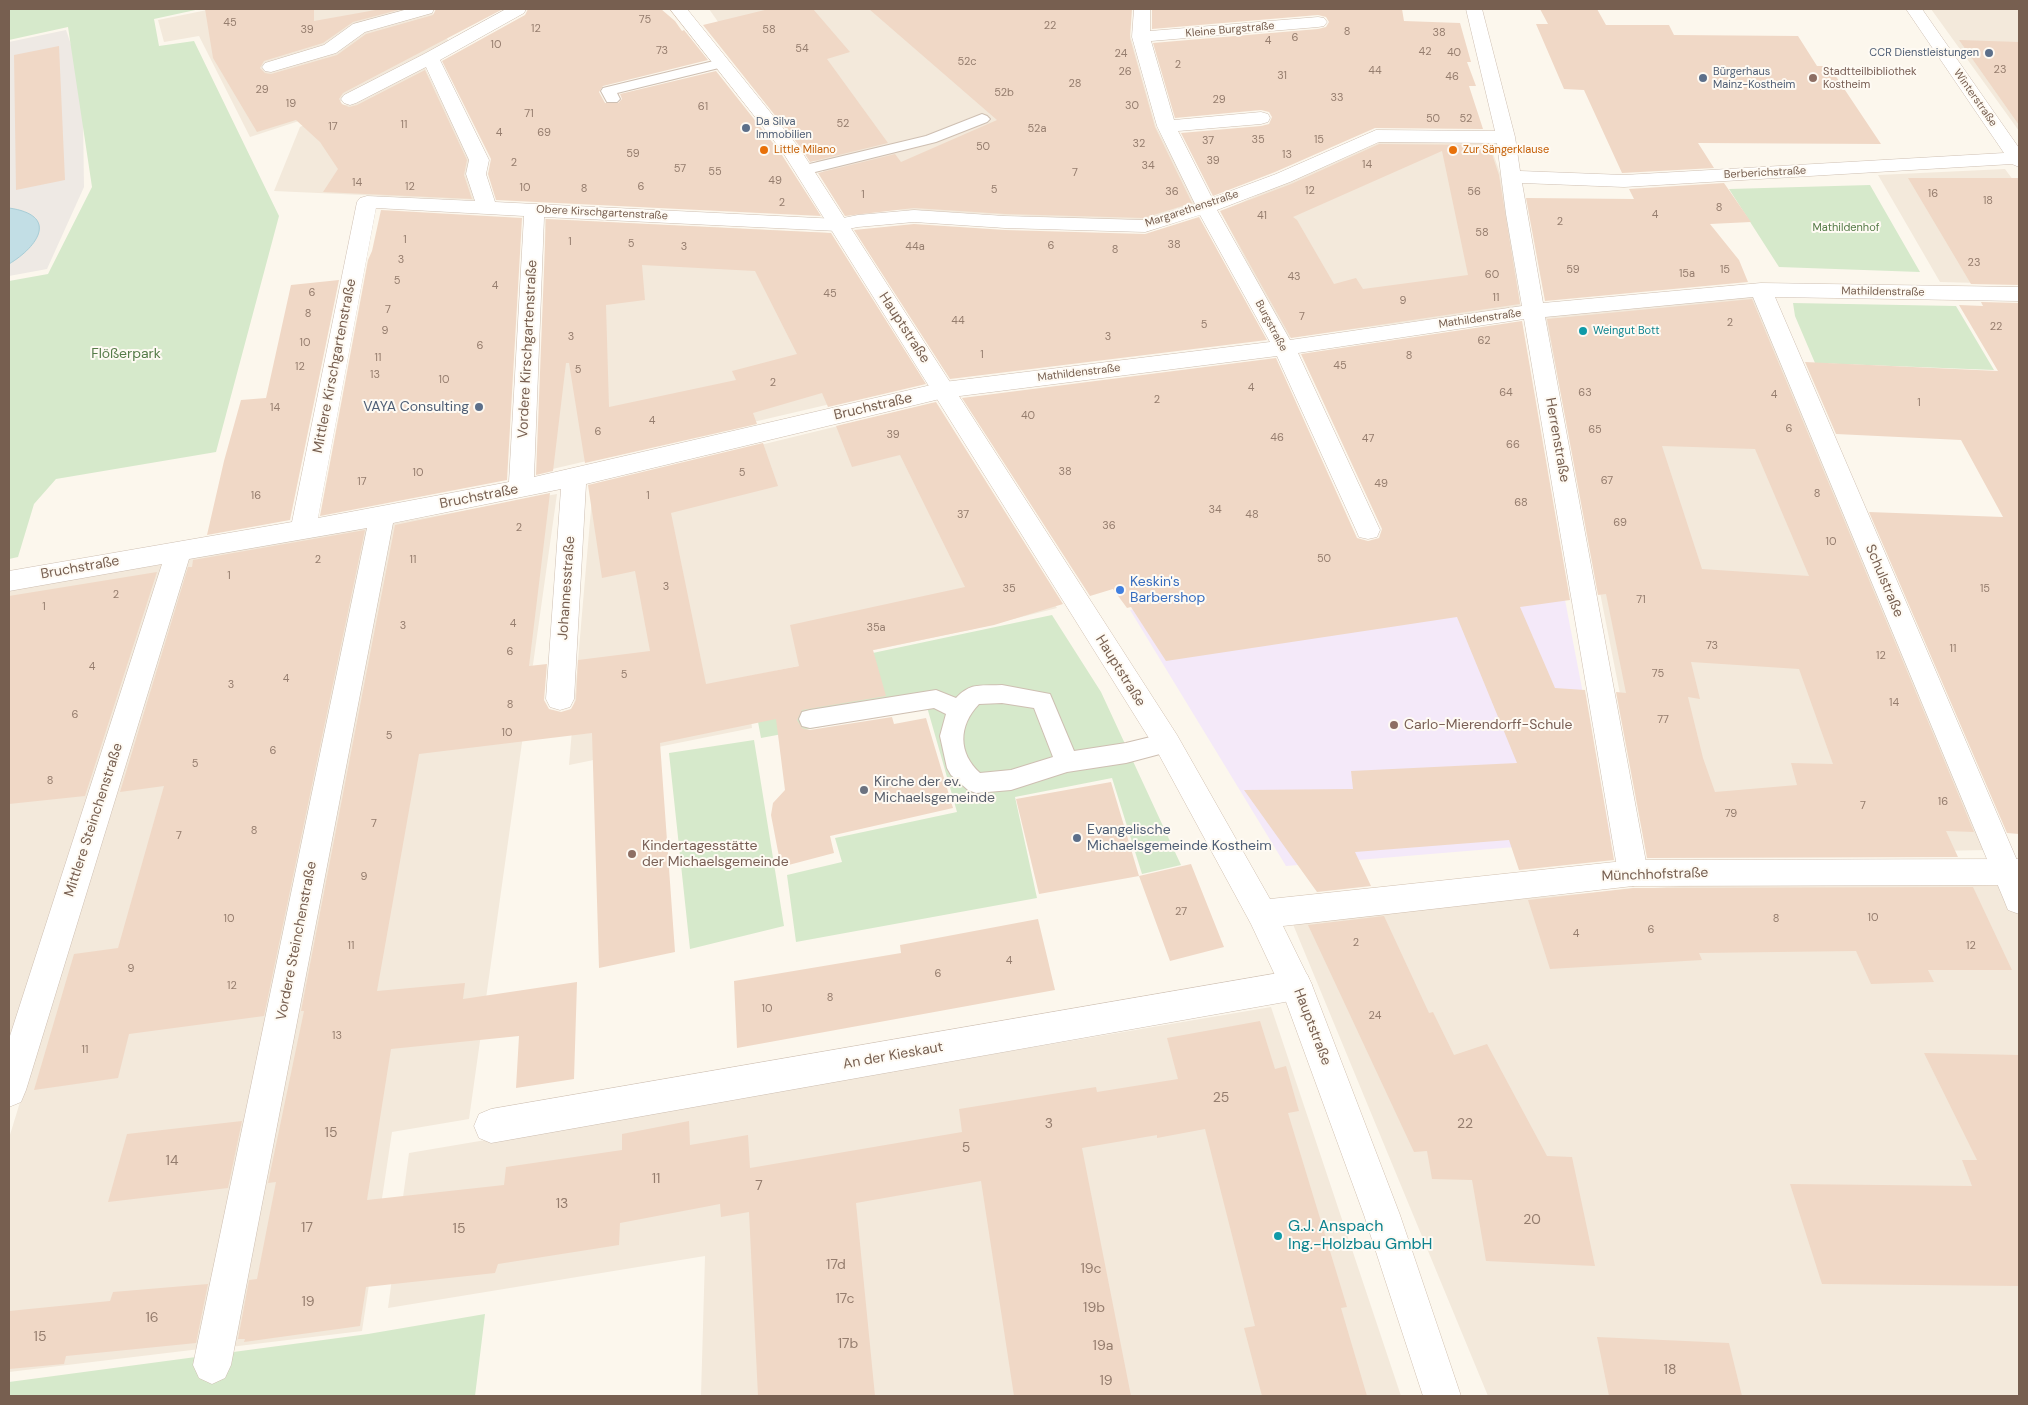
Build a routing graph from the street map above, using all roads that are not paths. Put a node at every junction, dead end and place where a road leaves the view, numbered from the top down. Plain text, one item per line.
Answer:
1 (426, 9) edge
2 (518, 9) edge
3 (678, 9) edge
4 (1142, 9) edge
5 (1474, 9) edge
6 (1914, 9) edge
7 (1318, 22) dead end
8 (1141, 37) junction
9 (430, 58) junction
10 (722, 63) junction
11 (271, 67) dead end
12 (350, 99) dead end
13 (612, 99) dead end
14 (1261, 118) dead end
15 (982, 119) dead end
16 (1166, 126) junction
17 (1506, 137) junction
18 (2018, 159) edge
19 (803, 170) junction
20 (1511, 177) junction
21 (367, 202) joint
22 (1206, 207) junction
23 (487, 208) junction
24 (534, 210) junction
25 (838, 225) junction
26 (1761, 290) junction
27 (2019, 294) edge
28 (1534, 311) junction
29 (1284, 348) junction
30 (944, 390) junction
31 (574, 478) junction
32 (521, 489) junction
33 (382, 516) junction
34 (303, 530) junction
35 (1368, 530) dead end
36 (179, 551) junction
37 (9, 580) edge
38 (560, 698) dead end
39 (959, 710) junction
40 (810, 719) dead end
41 (1167, 744) junction
42 (1067, 762) junction
43 (2013, 872) edge
44 (1633, 873) junction
45 (2019, 900) edge
46 (1262, 914) junction
47 (1296, 985) junction
48 (9, 1090) edge
49 (491, 1126) dead end
50 (212, 1365) dead end
51 (1442, 1396) edge

1 - 11 street
2 - 9 street
3 - 10 street, Hauptstraße
4 - 8 street, Burgstraße
5 - 17 street, Herrenstraße
6 - 18 street, Winterstraße
7 - 8 street, Kleine Burgstraße
8 - 16 street, Burgstraße
9 - 12 street
9 - 23 street
10 - 13 lane
10 - 19 street, Hauptstraße
14 - 16 street
15 - 19 lane
16 - 22 street, Burgstraße
17 - 20 street, Herrenstraße
17 - 22 street, Margarethenstraße
18 - 20 street, Berberichstraße
19 - 25 street, Hauptstraße
20 - 28 street, Herrenstraße
21 - 23 street, Obere Kirschgartenstraße
21 - 34 street, Mittlere Kirschgartenstraße
22 - 25 street, Margarethenstraße
22 - 29 street, Burgstraße
23 - 24 street, Obere Kirschgartenstraße
24 - 25 street, Obere Kirschgartenstraße
24 - 32 street, Vordere Kirschgartenstraße
25 - 30 street, Hauptstraße
26 - 27 street, Mathildenstraße
26 - 28 street, Mathildenstraße
26 - 43 street, Schulstraße
28 - 29 street, Mathildenstraße
28 - 44 street, Herrenstraße
29 - 30 street, Mathildenstraße
29 - 35 street, Burgstraße
30 - 31 street, Bruchstraße
30 - 41 street, Hauptstraße
31 - 32 street, Bruchstraße
31 - 38 street, Johannesstraße
32 - 33 street, Bruchstraße
33 - 34 street, Bruchstraße
33 - 50 street, Vordere Steinchenstraße
34 - 36 street, Bruchstraße
36 - 37 street, Bruchstraße
36 - 48 street, Mittlere Steinchenstraße
39 - 40 lane
39 - 42 lane
39 - 42 lane
41 - 42 lane
41 - 46 street, Hauptstraße
43 - 44 street, Münchhofstraße
43 - 45 street, Schulstraße
44 - 46 street, Münchhofstraße
46 - 47 street, Hauptstraße
47 - 49 street, An der Kieskaut
47 - 51 street, Hauptstraße

